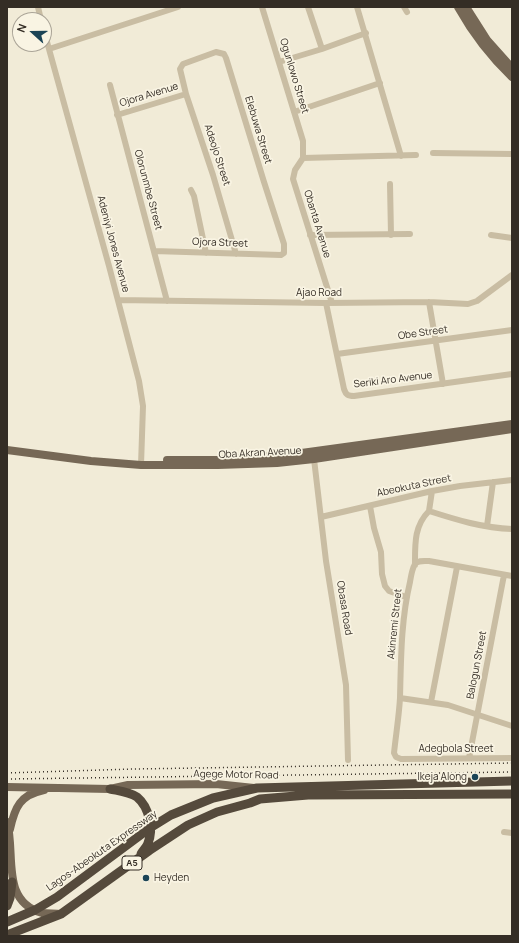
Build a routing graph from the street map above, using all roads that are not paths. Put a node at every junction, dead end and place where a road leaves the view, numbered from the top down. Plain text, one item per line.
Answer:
1 (178, 7) edge
2 (262, 7) edge
3 (308, 7) edge
4 (357, 7) edge
5 (458, 7) edge
6 (466, 7) edge
7 (366, 33) junction
8 (52, 48) edge
9 (322, 49) junction
10 (50, 52) edge
11 (279, 62) junction
12 (183, 64) joint
13 (511, 65) edge
14 (512, 77) edge
15 (380, 83) junction
16 (110, 85) dead end
17 (186, 94) junction
18 (294, 112) junction
19 (117, 115) junction
20 (433, 153) dead end
21 (512, 154) edge
22 (303, 155) junction
23 (416, 155) dead end
24 (401, 156) junction
25 (390, 184) dead end
26 (191, 190) dead end
27 (410, 234) dead end
28 (310, 235) junction
29 (391, 235) junction
30 (491, 235) dead end
31 (512, 238) edge
32 (154, 250) junction
33 (206, 252) junction
34 (284, 253) joint
35 (236, 254) junction
36 (512, 275) edge
37 (118, 300) junction
38 (168, 301) junction
39 (429, 302) junction
40 (329, 303) junction
41 (512, 330) edge
42 (435, 341) junction
43 (337, 354) junction
44 (512, 374) edge
45 (443, 384) junction
46 (512, 424) edge
47 (512, 429) edge
48 (7, 446) edge
49 (7, 450) edge
50 (314, 459) junction
51 (141, 462) junction
52 (512, 480) edge
53 (493, 482) junction
54 (432, 492) junction
55 (370, 506) junction
56 (429, 511) junction
57 (321, 517) junction
58 (487, 526) junction
59 (512, 529) edge
60 (415, 565) junction
61 (457, 567) junction
62 (504, 575) junction
63 (512, 576) edge
64 (406, 597) junction
65 (400, 698) junction
66 (431, 702) junction
67 (478, 714) junction
68 (512, 726) edge
69 (469, 758) junction
70 (512, 758) edge
71 (401, 759) joint
72 (348, 760) dead end
73 (512, 781) edge
74 (7, 787) edge
75 (52, 788) junction
76 (257, 788) junction
77 (110, 789) junction
78 (512, 794) edge
79 (7, 822) edge
80 (150, 828) junction
81 (10, 830) junction
82 (504, 832) dead end
83 (512, 833) edge
84 (138, 859) junction
85 (12, 882) junction
86 (7, 906) edge
87 (35, 910) junction
88 (61, 914) junction
89 (7, 922) edge
90 (7, 935) edge

1 - 8 street
2 - 11 street, Ogunlowo Street
3 - 9 street
4 - 7 street
5 - 14 main road
6 - 13 main road
7 - 9 street
7 - 15 street
9 - 11 street
10 - 37 street, Adeniyi Jones Avenue
11 - 18 street, Ogunlowo Street
12 - 17 street, Adeojo Street
12 - 34 street, Elebuwa Street
15 - 18 street
15 - 24 street
16 - 19 street, Olorunmbe Street
17 - 19 street, Ojora Avenue
17 - 35 street, Adeojo Street
18 - 22 street, Ogunlowo Street
19 - 32 street, Olorunmbe Street
20 - 21 street
22 - 24 street
22 - 28 street, Obanta Avenue
23 - 24 street
25 - 29 street
26 - 33 street
27 - 29 street
28 - 29 street
28 - 40 street, Obanta Avenue
30 - 31 street
32 - 33 street, Ojora Street
32 - 38 street, Olorunmbe Street
33 - 35 street, Ojora Street
34 - 35 street, Ojora Street
36 - 39 street, Ajao Road
37 - 38 street, Ajao Road
37 - 51 street, Adeniyi Jones Avenue
38 - 40 street, Ajao Road
39 - 40 street, Ajao Road
39 - 42 street
40 - 43 street, Seriki Aro Avenue
41 - 42 street, Obe Street
42 - 43 street, Obe Street
42 - 45 street
43 - 45 street, Seriki Aro Avenue
44 - 45 street, Seriki Aro Avenue
46 - 51 main road, Oba Akran Avenue
47 - 50 main road, Oba Akran Avenue
48 - 51 main road, Oba Akran Avenue
49 - 51 main road, Oba Akran Avenue
50 - 51 main road, Oba Akran Avenue
50 - 57 street, Obasa Road
52 - 53 street, Abeokuta Street
53 - 54 street, Abeokuta Street
53 - 58 street
54 - 55 street, Abeokuta Street
54 - 56 street
55 - 57 street, Abeokuta Street
55 - 64 street
56 - 58 street
56 - 60 street, Akinremi Street
57 - 72 street, Obasa Road
58 - 59 street
60 - 61 street
60 - 64 street, Akinremi Street
61 - 62 street
61 - 66 street
62 - 63 street
62 - 67 street, Balogun Street
64 - 65 street, Akinremi Street
65 - 66 street
65 - 71 street, Akinremi Street
66 - 67 street
67 - 68 street
67 - 69 street, Balogun Street
69 - 70 street, Adegbola Street
69 - 71 street, Adegbola Street
73 - 76 highway, Agege Motor Road / A5
74 - 75 main road, Agege Motor Road
75 - 77 main road, Agege Motor Road
75 - 81 main road
76 - 77 main road, Agege Motor Road
76 - 80 highway, Lagos-Abeokuta Expressway / A5
77 - 80 highway
78 - 84 highway, A5
79 - 81 main road
80 - 84 highway
80 - 87 highway, Lagos-Abeokuta Expressway / A5
81 - 85 main road
82 - 83 street
84 - 88 highway, A5
85 - 86 highway
85 - 87 main road
87 - 88 main road
87 - 89 highway, Lagos-Abeokuta Expressway / A5
88 - 90 highway, A5

